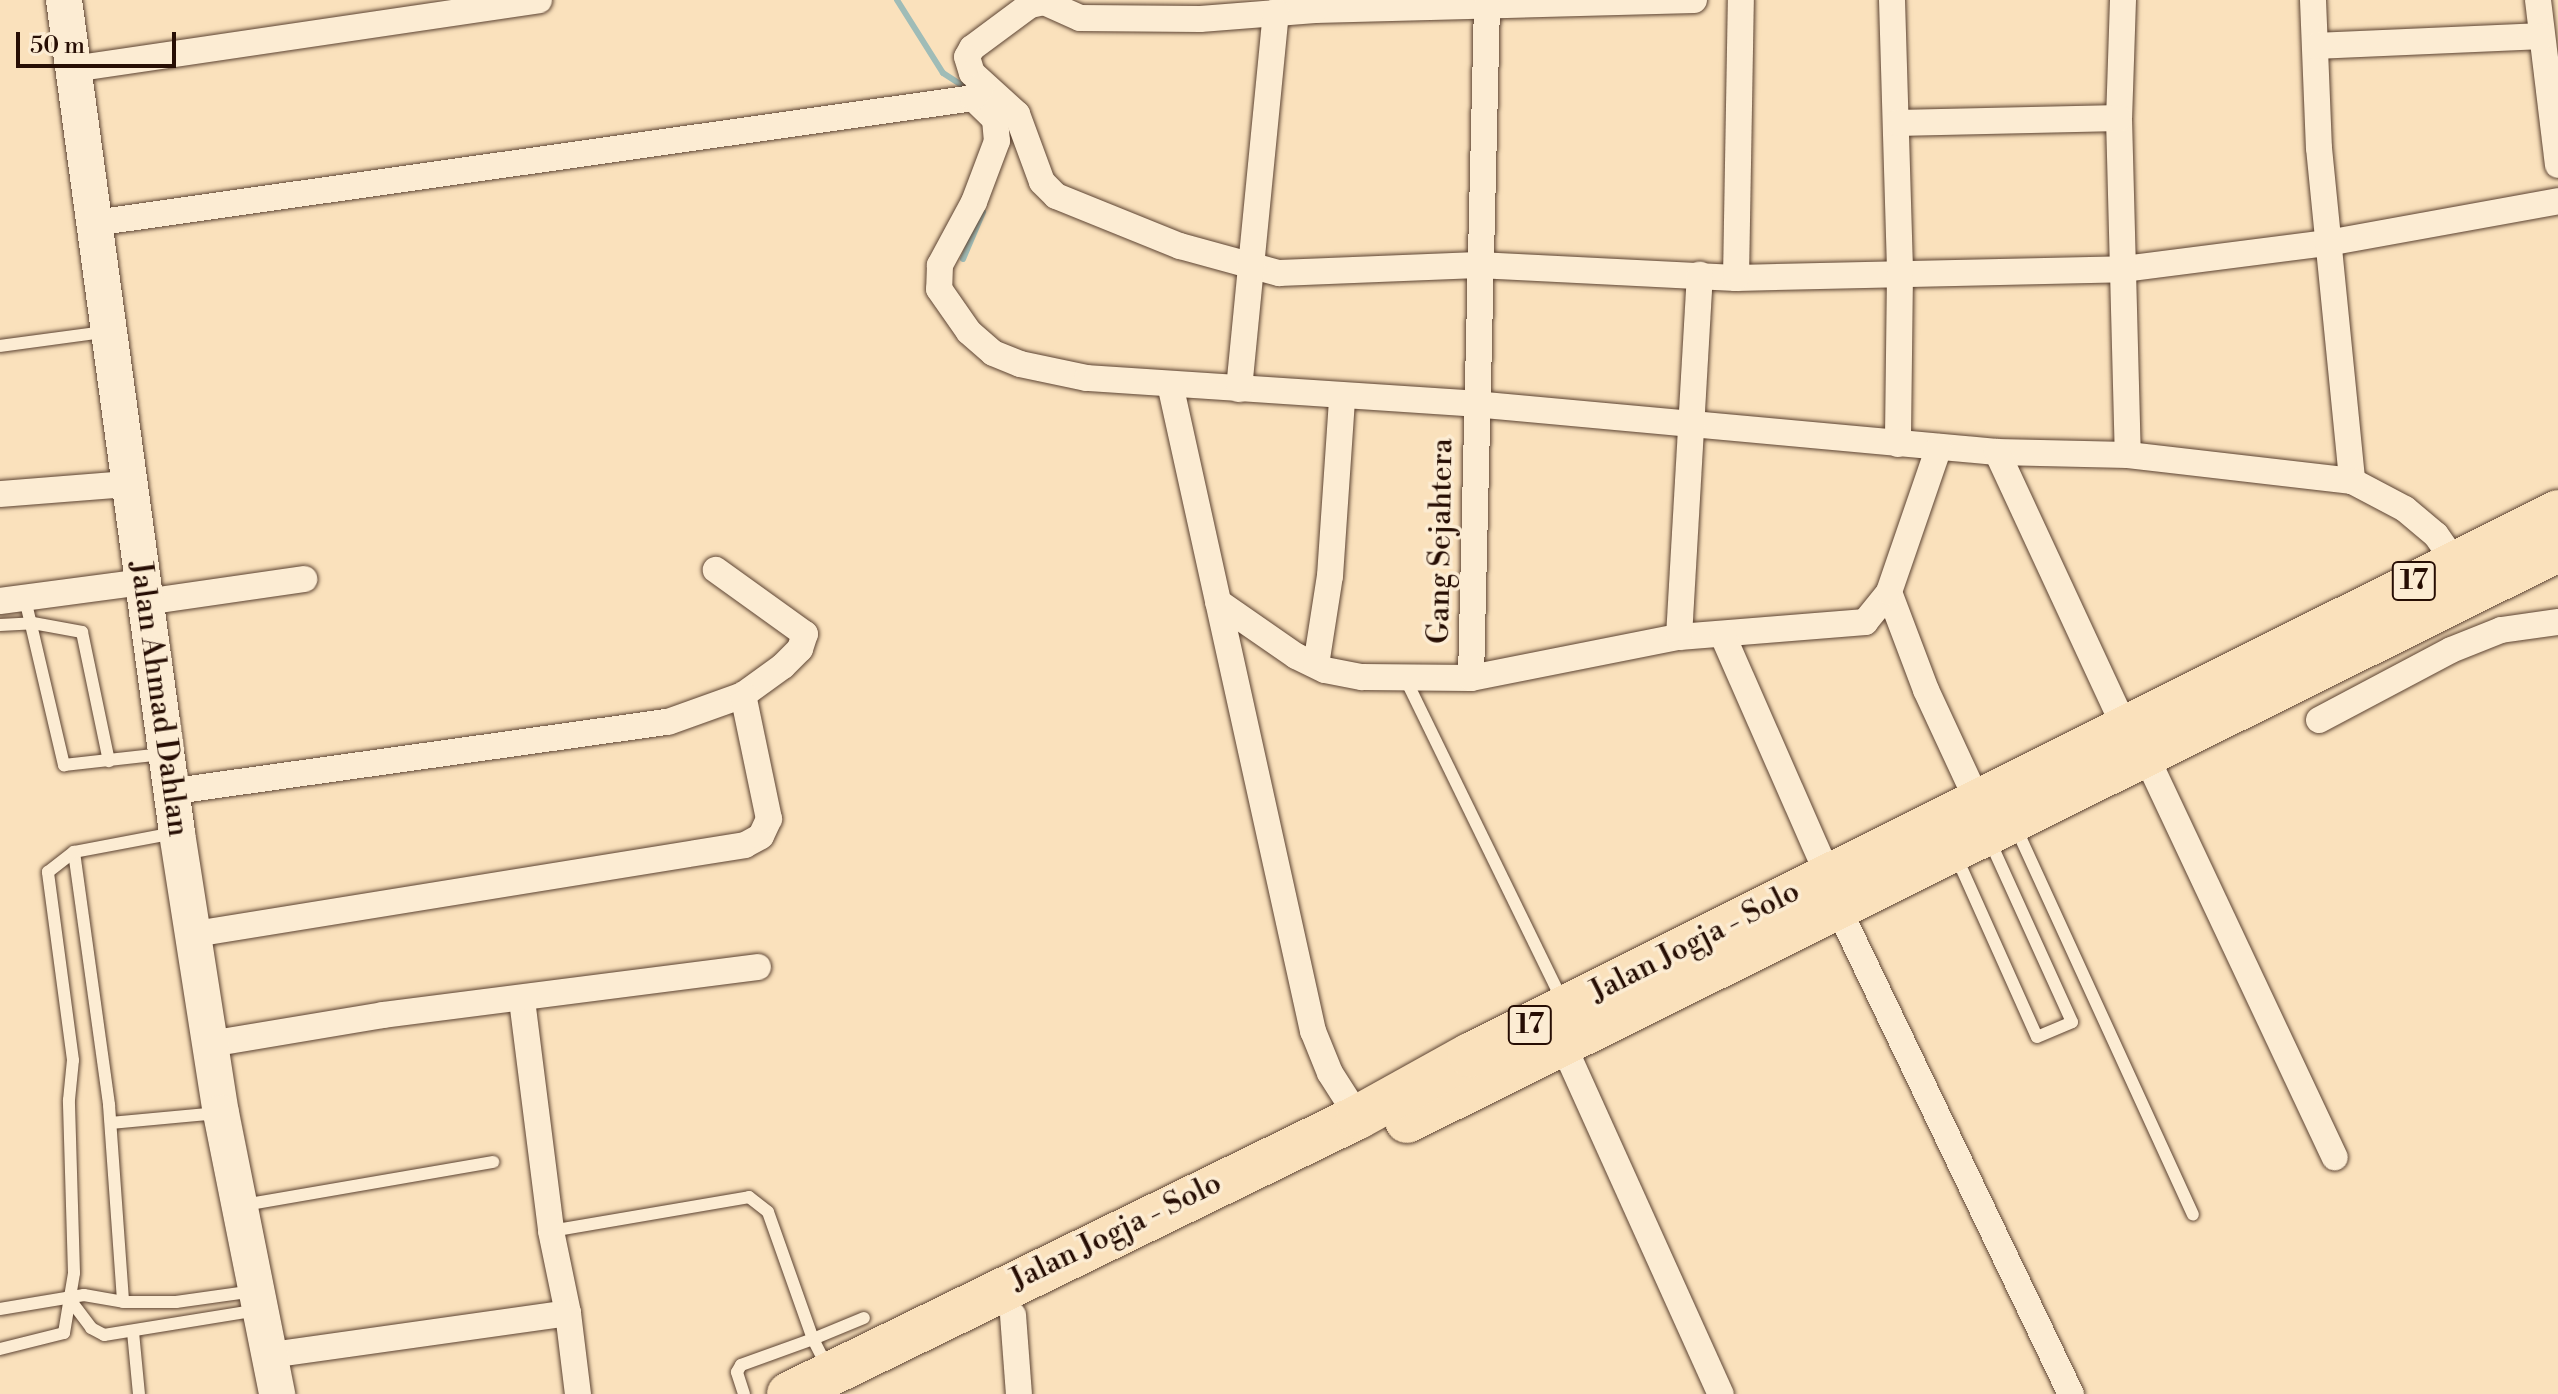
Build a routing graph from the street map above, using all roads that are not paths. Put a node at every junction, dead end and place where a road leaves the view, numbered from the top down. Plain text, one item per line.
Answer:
1 (64, 0) edge
2 (539, 0) edge
3 (1694, 0) edge
4 (1741, 0) edge
5 (1892, 0) edge
6 (2123, 0) edge
7 (2313, 0) edge
8 (2538, 0) edge
9 (1643, 1) edge
10 (1487, 4) junction
11 (1315, 5) edge
12 (1230, 9) edge
13 (1276, 12) junction
14 (2542, 36) junction
15 (2316, 46) junction
16 (73, 69) junction
17 (978, 91) junction
18 (2119, 118) junction
19 (1898, 123) junction
20 (2558, 165) edge
21 (2558, 201) edge
22 (94, 223) junction
23 (2328, 243) junction
24 (1249, 265) junction
25 (1478, 265) junction
26 (2124, 269) junction
27 (1900, 273) junction
28 (1700, 275) junction
29 (1736, 278) junction
30 (105, 332) junction
31 (0, 346) edge
32 (1170, 384) junction
33 (1239, 389) junction
34 (1342, 398) junction
35 (1474, 404) junction
36 (1690, 424) junction
37 (1898, 444) junction
38 (1939, 447) junction
39 (1997, 452) junction
40 (2128, 455) junction
41 (2352, 481) junction
42 (127, 484) junction
43 (0, 494) edge
44 (2558, 512) edge
45 (2558, 550) edge
46 (2454, 561) junction
47 (716, 570) dead end
48 (304, 579) dead end
49 (144, 592) junction
50 (1889, 592) junction
51 (1218, 602) junction
52 (19, 608) edge
53 (2558, 622) edge
54 (0, 625) edge
55 (1723, 636) junction
56 (1679, 637) junction
57 (1316, 665) junction
58 (2278, 668) junction
59 (1405, 678) junction
60 (1471, 678) junction
61 (743, 695) junction
62 (2319, 720) dead end
63 (2134, 739) junction
64 (169, 754) junction
65 (109, 761) junction
66 (175, 791) junction
67 (1982, 826) junction
68 (177, 833) junction
69 (74, 852) junction
70 (1833, 892) junction
71 (195, 934) junction
72 (758, 967) dead end
73 (522, 1000) junction
74 (1565, 1027) junction
75 (210, 1044) junction
76 (221, 1113) junction
77 (1358, 1117) junction
78 (111, 1123) junction
79 (2335, 1157) dead end
80 (493, 1162) dead end
81 (240, 1206) junction
82 (2193, 1214) dead end
83 (551, 1231) junction
84 (68, 1297) junction
85 (260, 1300) junction
86 (123, 1302) junction
87 (0, 1309) edge
88 (568, 1313) junction
89 (1013, 1315) junction
90 (864, 1318) dead end
91 (133, 1332) junction
92 (0, 1349) edge
93 (271, 1355) junction
94 (820, 1379) edge
95 (139, 1394) edge
96 (277, 1394) edge
97 (578, 1394) edge
98 (744, 1394) edge
99 (1019, 1394) edge
100 (1721, 1394) edge
101 (2071, 1394) edge

1 - 16 street, Jalan Ahmad Dahlan
2 - 16 street
3 - 9 street
4 - 29 street
5 - 19 street
6 - 18 street
7 - 15 street
8 - 14 street
9 - 10 street
10 - 11 street
10 - 25 street, Gang Sejahtera
11 - 13 street
12 - 13 street
12 - 17 street
13 - 24 street
14 - 15 street
14 - 20 street
15 - 23 street
16 - 22 street, Jalan Ahmad Dahlan
17 - 22 street
17 - 24 street
17 - 32 street
18 - 19 street
18 - 26 street
19 - 27 street
21 - 23 street
22 - 30 street, Jalan Ahmad Dahlan
23 - 26 street
23 - 41 street
24 - 25 street
24 - 33 street
25 - 28 street
25 - 35 street, Gang Sejahtera
26 - 27 street
26 - 40 street
27 - 29 street
27 - 37 street
28 - 29 street
28 - 36 street
30 - 31 lane
30 - 42 street, Jalan Ahmad Dahlan
32 - 33 street
32 - 51 street
33 - 34 street
34 - 35 street
34 - 57 street
35 - 36 street
35 - 60 street, Gang Sejahtera
36 - 37 street
36 - 56 street
37 - 38 street
38 - 39 street
38 - 50 street
39 - 40 street
39 - 63 street
40 - 41 street
41 - 46 street
42 - 43 street
42 - 49 street, Jalan Ahmad Dahlan
44 - 46 highway, Jalan Jogja - Solo / 17
45 - 58 highway, 17
46 - 58 highway, Jalan Jogja - Solo / 17
47 - 61 street
48 - 49 street
49 - 52 street
49 - 64 street, Jalan Ahmad Dahlan
50 - 55 street
50 - 67 street
51 - 57 street
51 - 77 street
52 - 54 lane
52 - 65 lane
52 - 65 lane
53 - 62 street
55 - 56 street
55 - 70 street
56 - 60 street
57 - 59 street
58 - 63 highway, Jalan Jogja - Solo / 17
59 - 60 street
59 - 74 lane
61 - 66 street
61 - 71 street
63 - 67 highway, Jalan Jogja - Solo / 17
63 - 79 street
64 - 65 lane
64 - 66 street, Jalan Ahmad Dahlan
66 - 68 street, Jalan Ahmad Dahlan
67 - 67 lane
67 - 70 highway, Jalan Jogja - Solo / 17
67 - 82 lane
68 - 69 lane
68 - 71 street, Jalan Ahmad Dahlan
69 - 78 lane
69 - 84 lane
70 - 74 highway, Jalan Jogja - Solo / 17
70 - 101 street
71 - 75 street, Jalan Ahmad Dahlan
72 - 73 street
73 - 75 street
73 - 83 street
74 - 77 highway, Jalan Jogja - Solo / 17
74 - 89 highway, Jalan Jogja - Solo / 17
74 - 100 street
75 - 76 street, Jalan Ahmad Dahlan
76 - 78 lane
76 - 81 street, Jalan Ahmad Dahlan
77 - 94 highway, Jalan Jogja - Solo / 17
78 - 86 lane
80 - 81 lane
81 - 85 street, Jalan Ahmad Dahlan
83 - 88 street
83 - 94 lane
84 - 86 lane
84 - 87 lane
84 - 91 lane
84 - 92 lane
85 - 86 lane
85 - 91 lane
85 - 93 street, Jalan Ahmad Dahlan
88 - 93 street
88 - 97 street
89 - 94 highway, Jalan Jogja - Solo / 17
89 - 99 street
90 - 94 lane
91 - 95 lane
93 - 96 street, Jalan Ahmad Dahlan
94 - 98 lane

